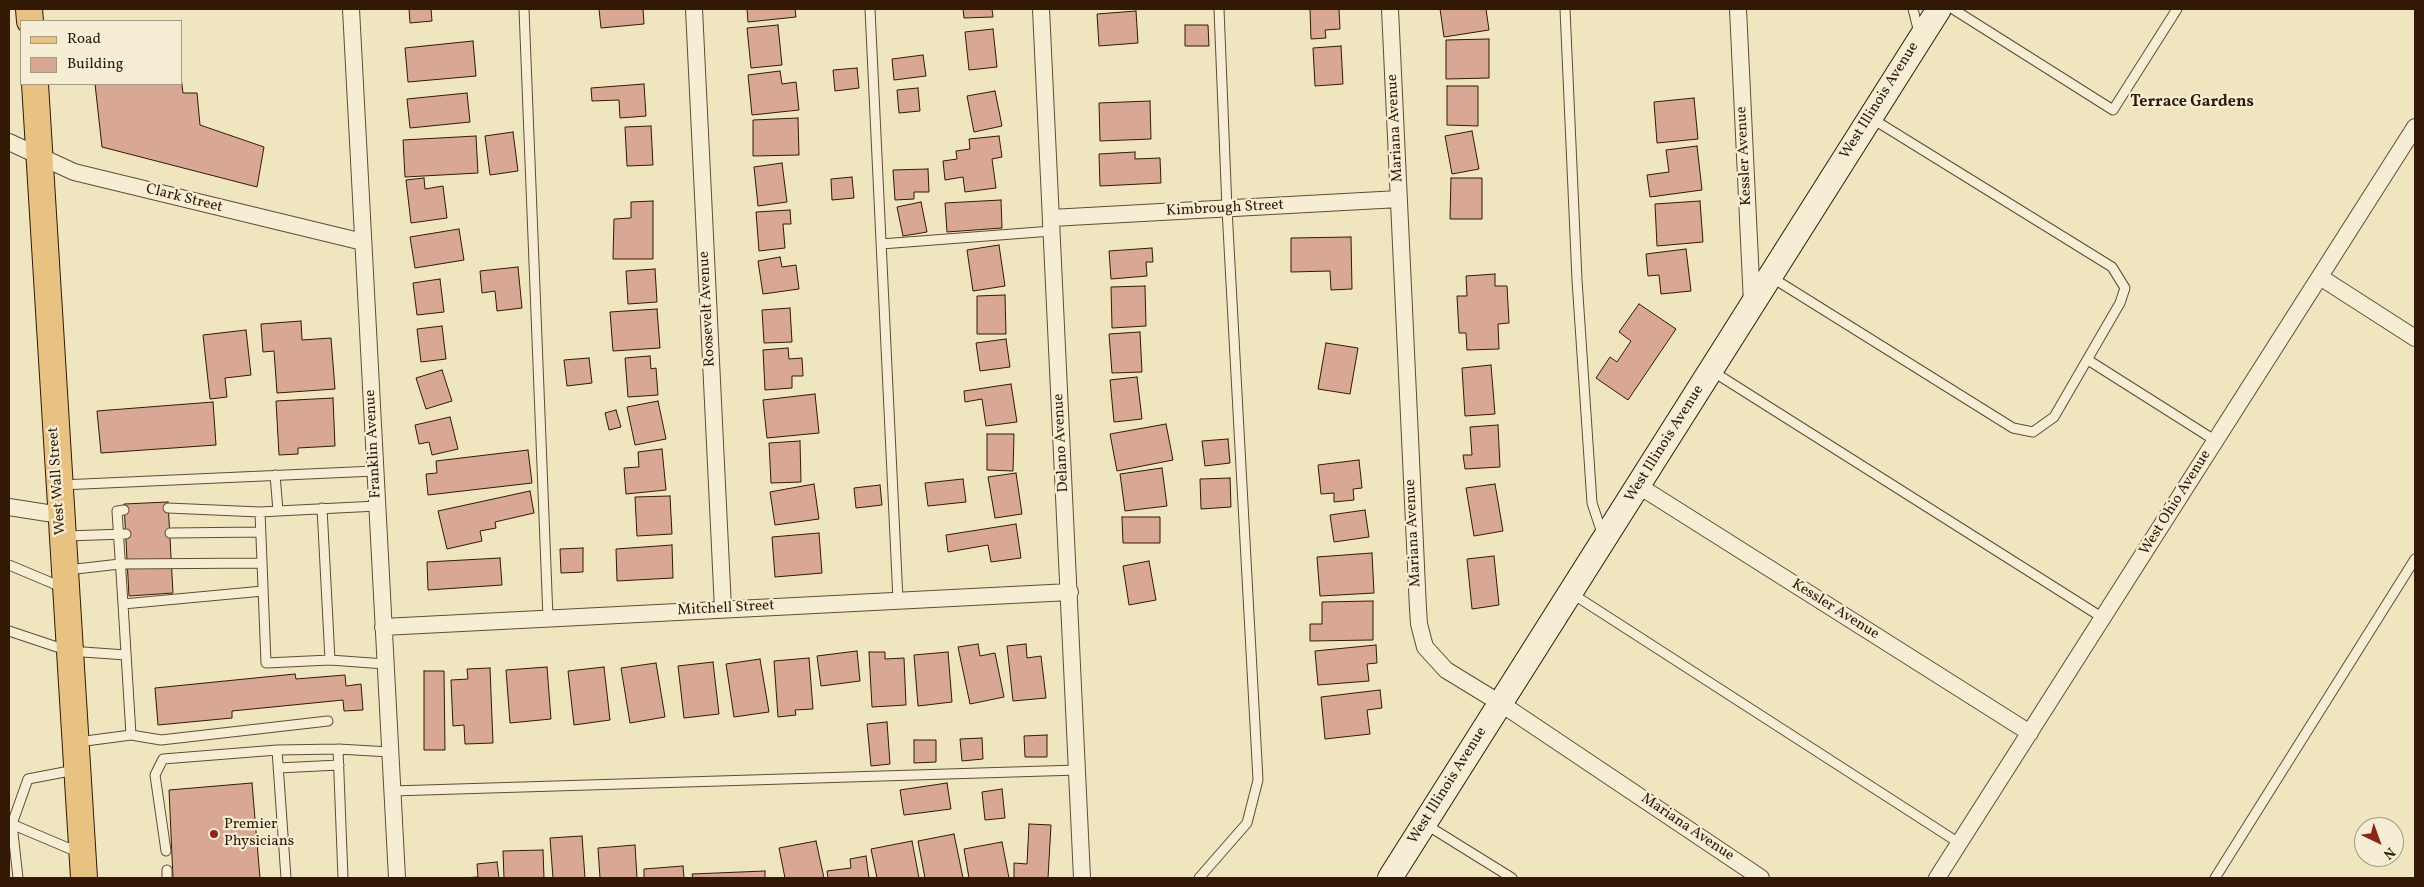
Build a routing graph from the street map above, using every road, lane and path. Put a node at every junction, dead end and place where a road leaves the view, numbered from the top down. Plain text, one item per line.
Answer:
1 (351, 9) edge
2 (524, 9) edge
3 (694, 9) edge
4 (870, 9) edge
5 (1042, 9) edge
6 (1219, 9) edge
7 (1390, 9) edge
8 (1565, 9) edge
9 (1738, 9) edge
10 (1913, 9) edge
11 (1939, 9) edge
12 (1953, 9) edge
13 (2177, 9) edge
14 (1920, 38) junction
15 (35, 85) edge
16 (1870, 118) junction
17 (2415, 129) edge
18 (9, 142) edge
19 (38, 156) junction
20 (1399, 199) junction
21 (1227, 209) junction
22 (1052, 225) junction
23 (363, 242) junction
24 (882, 244) junction
25 (1769, 276) junction
26 (2320, 277) junction
27 (1752, 303) junction
28 (2415, 338) edge
29 (2088, 360) junction
30 (1711, 370) junction
31 (2216, 441) junction
32 (375, 471) junction
33 (275, 475) junction
34 (59, 485) junction
35 (1639, 486) junction
36 (9, 506) edge
37 (377, 506) junction
38 (168, 508) dead end
39 (322, 508) junction
40 (124, 510) dead end
41 (278, 511) junction
42 (260, 512) junction
43 (61, 526) junction
44 (260, 532) junction
45 (170, 533) dead end
46 (122, 534) junction
47 (1605, 541) junction
48 (2415, 558) edge
49 (120, 564) junction
50 (262, 564) junction
51 (9, 565) edge
52 (65, 579) junction
53 (264, 591) junction
54 (1070, 592) junction
55 (1571, 593) junction
56 (898, 600) junction
57 (123, 604) junction
58 (723, 609) junction
59 (548, 618) junction
60 (2103, 618) junction
61 (383, 627) junction
62 (9, 631) edge
63 (69, 651) junction
64 (126, 655) junction
65 (330, 660) junction
66 (385, 664) junction
67 (1500, 703) junction
68 (328, 721) dead end
69 (2030, 734) junction
70 (131, 735) junction
71 (76, 742) junction
72 (338, 749) junction
73 (277, 750) junction
74 (390, 752) junction
75 (339, 765) junction
76 (278, 768) junction
77 (77, 770) junction
78 (1078, 770) junction
79 (392, 791) junction
80 (10, 824) edge
81 (1425, 824) junction
82 (1960, 843) junction
83 (166, 851) dead end
84 (84, 866) edge
85 (18, 878) edge
86 (286, 878) edge
87 (344, 878) edge
88 (397, 878) edge
89 (1082, 878) edge
90 (1199, 878) edge
91 (1390, 878) edge
92 (1512, 878) edge
93 (1761, 878) edge
94 (1937, 878) edge
95 (2215, 878) edge

1 - 23 street, Franklin Avenue
2 - 59 lane
3 - 58 street, Roosevelt Avenue
4 - 24 lane
5 - 22 street, Delano Avenue
6 - 21 lane
7 - 20 street, Mariana Avenue
8 - 47 lane
9 - 27 street, Kessler Avenue
10 - 14 lane
11 - 14 main road, West Illinois Avenue
12 - 13 lane
14 - 16 main road, West Illinois Avenue
15 - 19 main road, West Wall Street
16 - 25 main road, West Illinois Avenue
16 - 29 lane
17 - 26 street, West Ohio Avenue
18 - 19 street, Clark Street
19 - 23 street, Clark Street
19 - 34 main road, West Wall Street
20 - 21 street, Kimbrough Street
20 - 67 street, Mariana Avenue
21 - 22 street, Kimbrough Street
21 - 90 lane
22 - 24 lane
22 - 54 street, Delano Avenue
23 - 32 street, Franklin Avenue
24 - 56 lane
25 - 27 main road, West Illinois Avenue
25 - 29 lane
26 - 28 street
26 - 31 street, West Ohio Avenue
27 - 30 main road, West Illinois Avenue
29 - 31 lane
30 - 35 main road, West Illinois Avenue
30 - 60 lane
31 - 60 street, West Ohio Avenue
32 - 33 lane
32 - 37 street, Franklin Avenue
33 - 34 lane
33 - 41 lane
34 - 43 main road, West Wall Street
35 - 47 main road, West Illinois Avenue
35 - 69 street, Kessler Avenue
36 - 43 street
37 - 39 lane
37 - 61 street, Franklin Avenue
38 - 42 lane
39 - 41 lane
39 - 65 lane
40 - 46 lane
41 - 42 lane
42 - 44 lane
43 - 46 lane
43 - 52 main road, West Wall Street
44 - 45 lane
44 - 50 lane
46 - 49 lane
47 - 55 main road, West Illinois Avenue
48 - 95 lane
49 - 50 lane
49 - 52 lane
49 - 57 lane
50 - 53 lane
51 - 52 lane
52 - 63 main road, West Wall Street
53 - 57 lane
53 - 65 lane
54 - 56 street, Mitchell Street
54 - 78 street, Delano Avenue
55 - 67 main road, West Illinois Avenue
55 - 82 lane
56 - 58 street, Mitchell Street
57 - 64 lane
58 - 59 street, Mitchell Street
59 - 61 street, Mitchell Street
60 - 69 street, West Ohio Avenue
61 - 66 street, Franklin Avenue
62 - 63 lane
63 - 64 lane
63 - 71 main road, West Wall Street
64 - 70 lane
65 - 66 lane
66 - 74 street, Franklin Avenue
67 - 81 main road, West Illinois Avenue
67 - 93 street, Mariana Avenue
68 - 70 lane
69 - 82 street, West Ohio Avenue
70 - 71 lane
71 - 77 main road, West Wall Street
72 - 73 lane
72 - 74 lane
72 - 75 lane
73 - 76 lane
73 - 83 lane
74 - 79 street, Franklin Avenue
75 - 76 lane
75 - 87 lane
76 - 86 lane
77 - 80 lane
77 - 84 main road, West Wall Street
78 - 79 lane
78 - 89 street, Delano Avenue
79 - 88 street, Franklin Avenue
80 - 84 lane
80 - 85 lane
81 - 91 main road, West Illinois Avenue
81 - 92 lane
82 - 94 street, West Ohio Avenue

